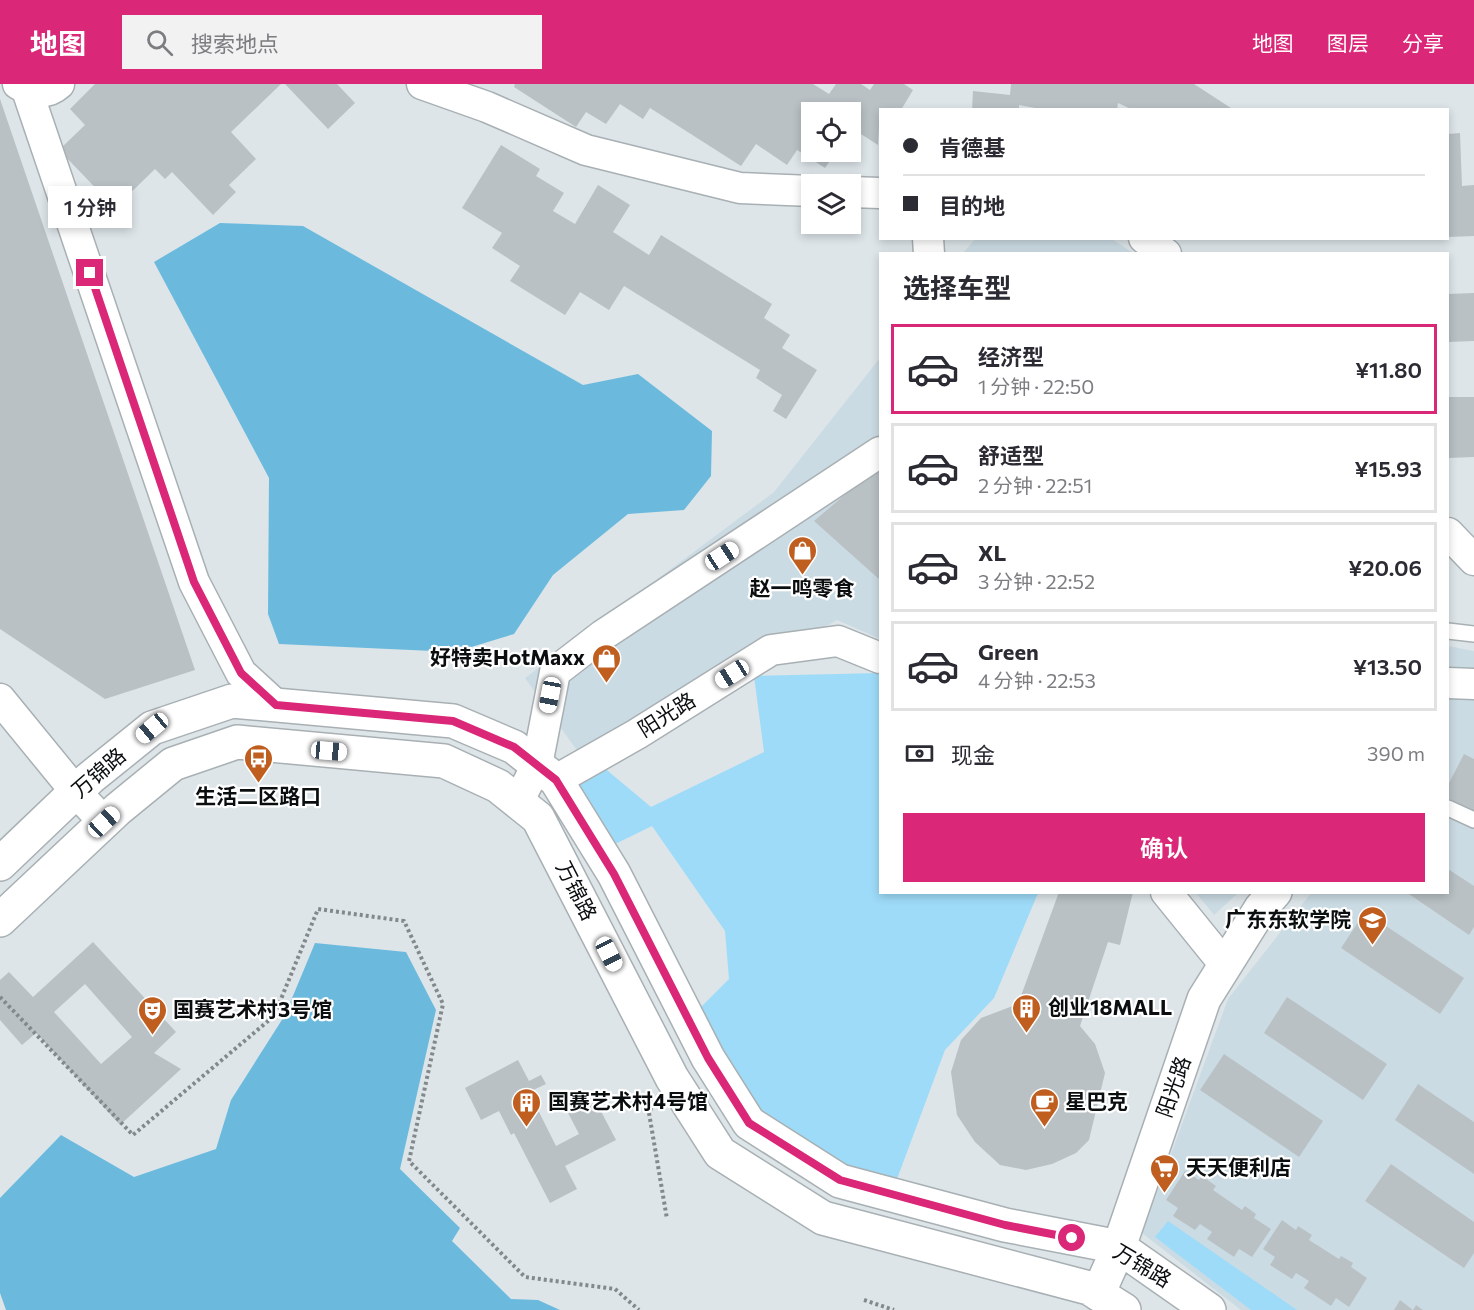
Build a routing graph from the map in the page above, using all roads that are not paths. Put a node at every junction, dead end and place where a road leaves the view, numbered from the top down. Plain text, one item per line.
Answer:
1 (59, 84) edge
2 (422, 84) edge
3 (23, 87) edge
4 (801, 190) edge
5 (861, 192) edge
6 (879, 193) edge
7 (1147, 240) edge
8 (1163, 252) edge
9 (879, 453) edge
10 (1449, 534) edge
11 (1474, 560) edge
12 (1449, 631) edge
13 (1474, 634) edge
14 (879, 658) edge
15 (1449, 683) edge
16 (1474, 684) edge
17 (0, 699) edge
18 (276, 705) junction
19 (546, 773) junction
20 (76, 792) junction
21 (518, 802) junction
22 (1449, 808) edge
23 (1474, 820) edge
24 (104, 822) junction
25 (0, 864) edge
26 (1168, 894) edge
27 (1273, 894) edge
28 (0, 920) edge
29 (1225, 965) junction
30 (1119, 1247) junction
31 (1111, 1302) edge
32 (1209, 1310) edge

1 - 3 street
2 - 4 street
3 - 18 street
5 - 6 street
7 - 8 street
9 - 19 street
10 - 11 street
12 - 13 lane
14 - 19 street, 阳光路
15 - 16 street
17 - 20 street
18 - 19 street, 万锦路
18 - 20 street, 万锦路
19 - 21 street
19 - 30 street, 万锦路
20 - 24 street
20 - 25 street, 万锦路
21 - 24 street, 万锦路
21 - 31 street, 万锦路
22 - 23 lane
24 - 28 street, 万锦路
26 - 29 street
27 - 29 street, 阳光路
29 - 30 street, 阳光路
30 - 31 street, 阳光路
30 - 32 street, 万锦路

